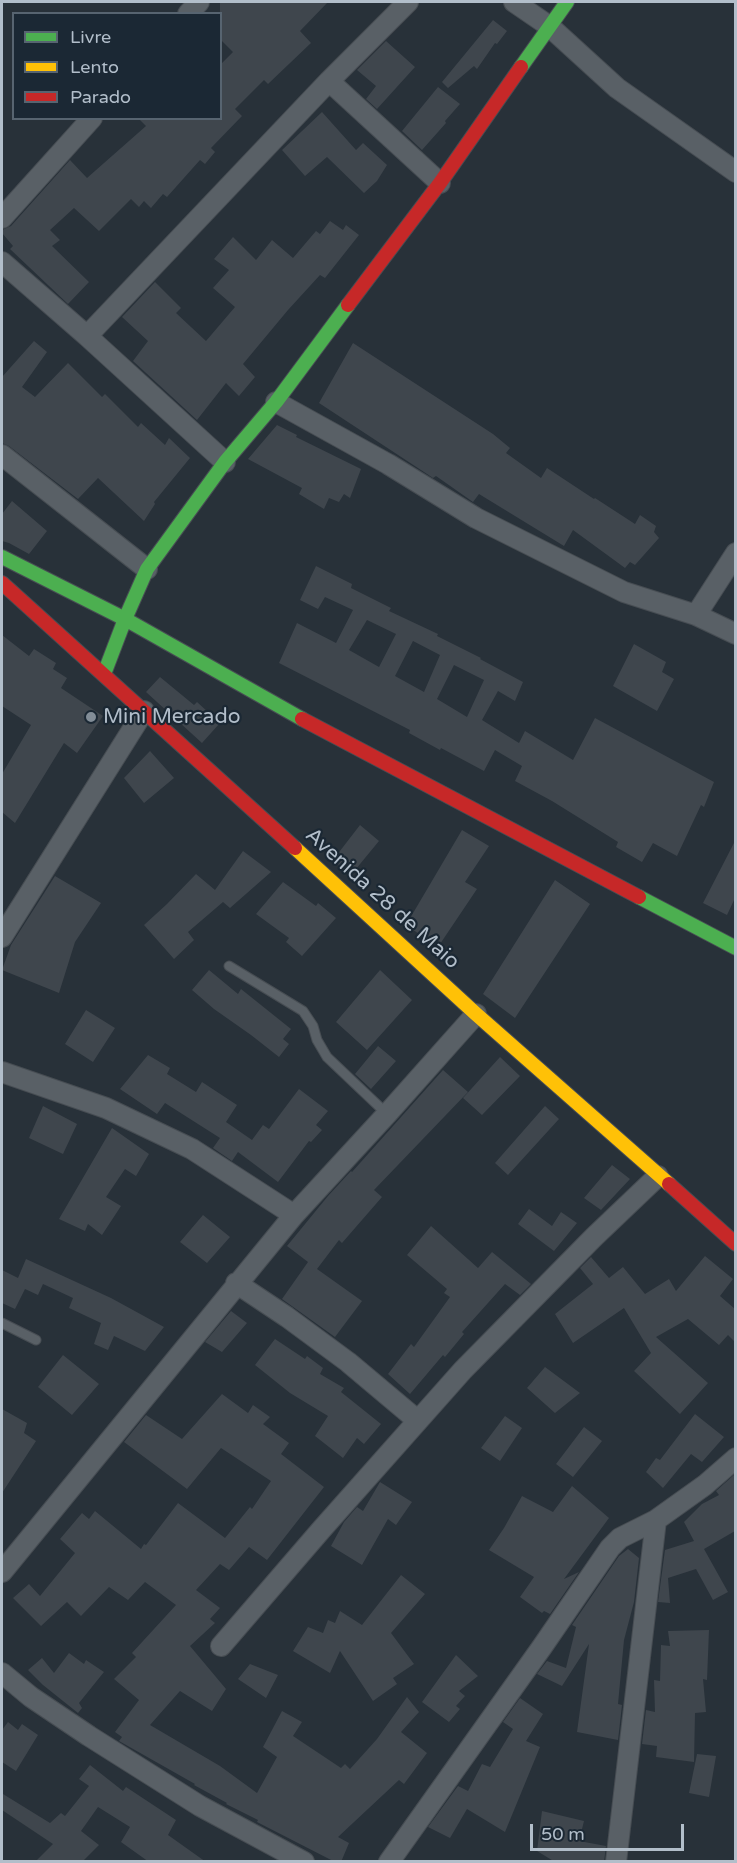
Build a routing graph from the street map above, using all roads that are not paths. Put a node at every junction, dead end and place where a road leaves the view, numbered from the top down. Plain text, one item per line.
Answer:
1 (408, 2) edge
2 (514, 2) edge
3 (567, 2) edge
4 (549, 26) junction
5 (329, 81) junction
6 (90, 120) edge
7 (735, 172) edge
8 (440, 183) junction
9 (2, 218) edge
10 (2, 262) edge
11 (87, 336) junction
12 (276, 402) junction
13 (2, 455) edge
14 (225, 462) junction
15 (735, 553) edge
16 (2, 557) edge
17 (147, 569) junction
18 (2, 584) edge
19 (696, 615) junction
20 (125, 619) junction
21 (735, 634) edge
22 (104, 674) junction
23 (144, 711) junction
24 (2, 937) edge
25 (735, 948) edge
26 (229, 966) dead end
27 (476, 1014) junction
28 (2, 1072) edge
29 (387, 1114) junction
30 (658, 1176) junction
31 (294, 1215) junction
32 (735, 1244) edge
33 (236, 1283) junction
34 (2, 1323) edge
35 (36, 1340) dead end
36 (417, 1420) junction
37 (735, 1458) edge
38 (656, 1520) junction
39 (2, 1572) edge
40 (221, 1646) dead end
41 (2, 1673) edge
42 (304, 1862) edge
43 (389, 1862) edge
44 (616, 1862) edge

1 - 5 street
2 - 4 street
3 - 4 street
4 - 7 street
4 - 8 street
5 - 8 street
5 - 11 street
6 - 9 street
8 - 12 street
10 - 11 street
11 - 14 street
12 - 14 street
12 - 19 street
13 - 17 street
14 - 17 street
15 - 19 street
16 - 20 street
17 - 20 street
18 - 22 street, Avenida 28 de Maio
19 - 21 street
20 - 22 street
20 - 25 street
22 - 23 street, Avenida 28 de Maio
23 - 24 street
23 - 27 street, Avenida 28 de Maio
26 - 29 lane
27 - 29 street
27 - 30 street, Avenida 28 de Maio
28 - 31 street
29 - 31 street
30 - 32 street, Avenida 28 de Maio
30 - 36 street
31 - 33 street
33 - 36 street
33 - 39 street
34 - 35 lane
36 - 40 street
37 - 38 street
38 - 43 street
38 - 44 street
41 - 42 street

